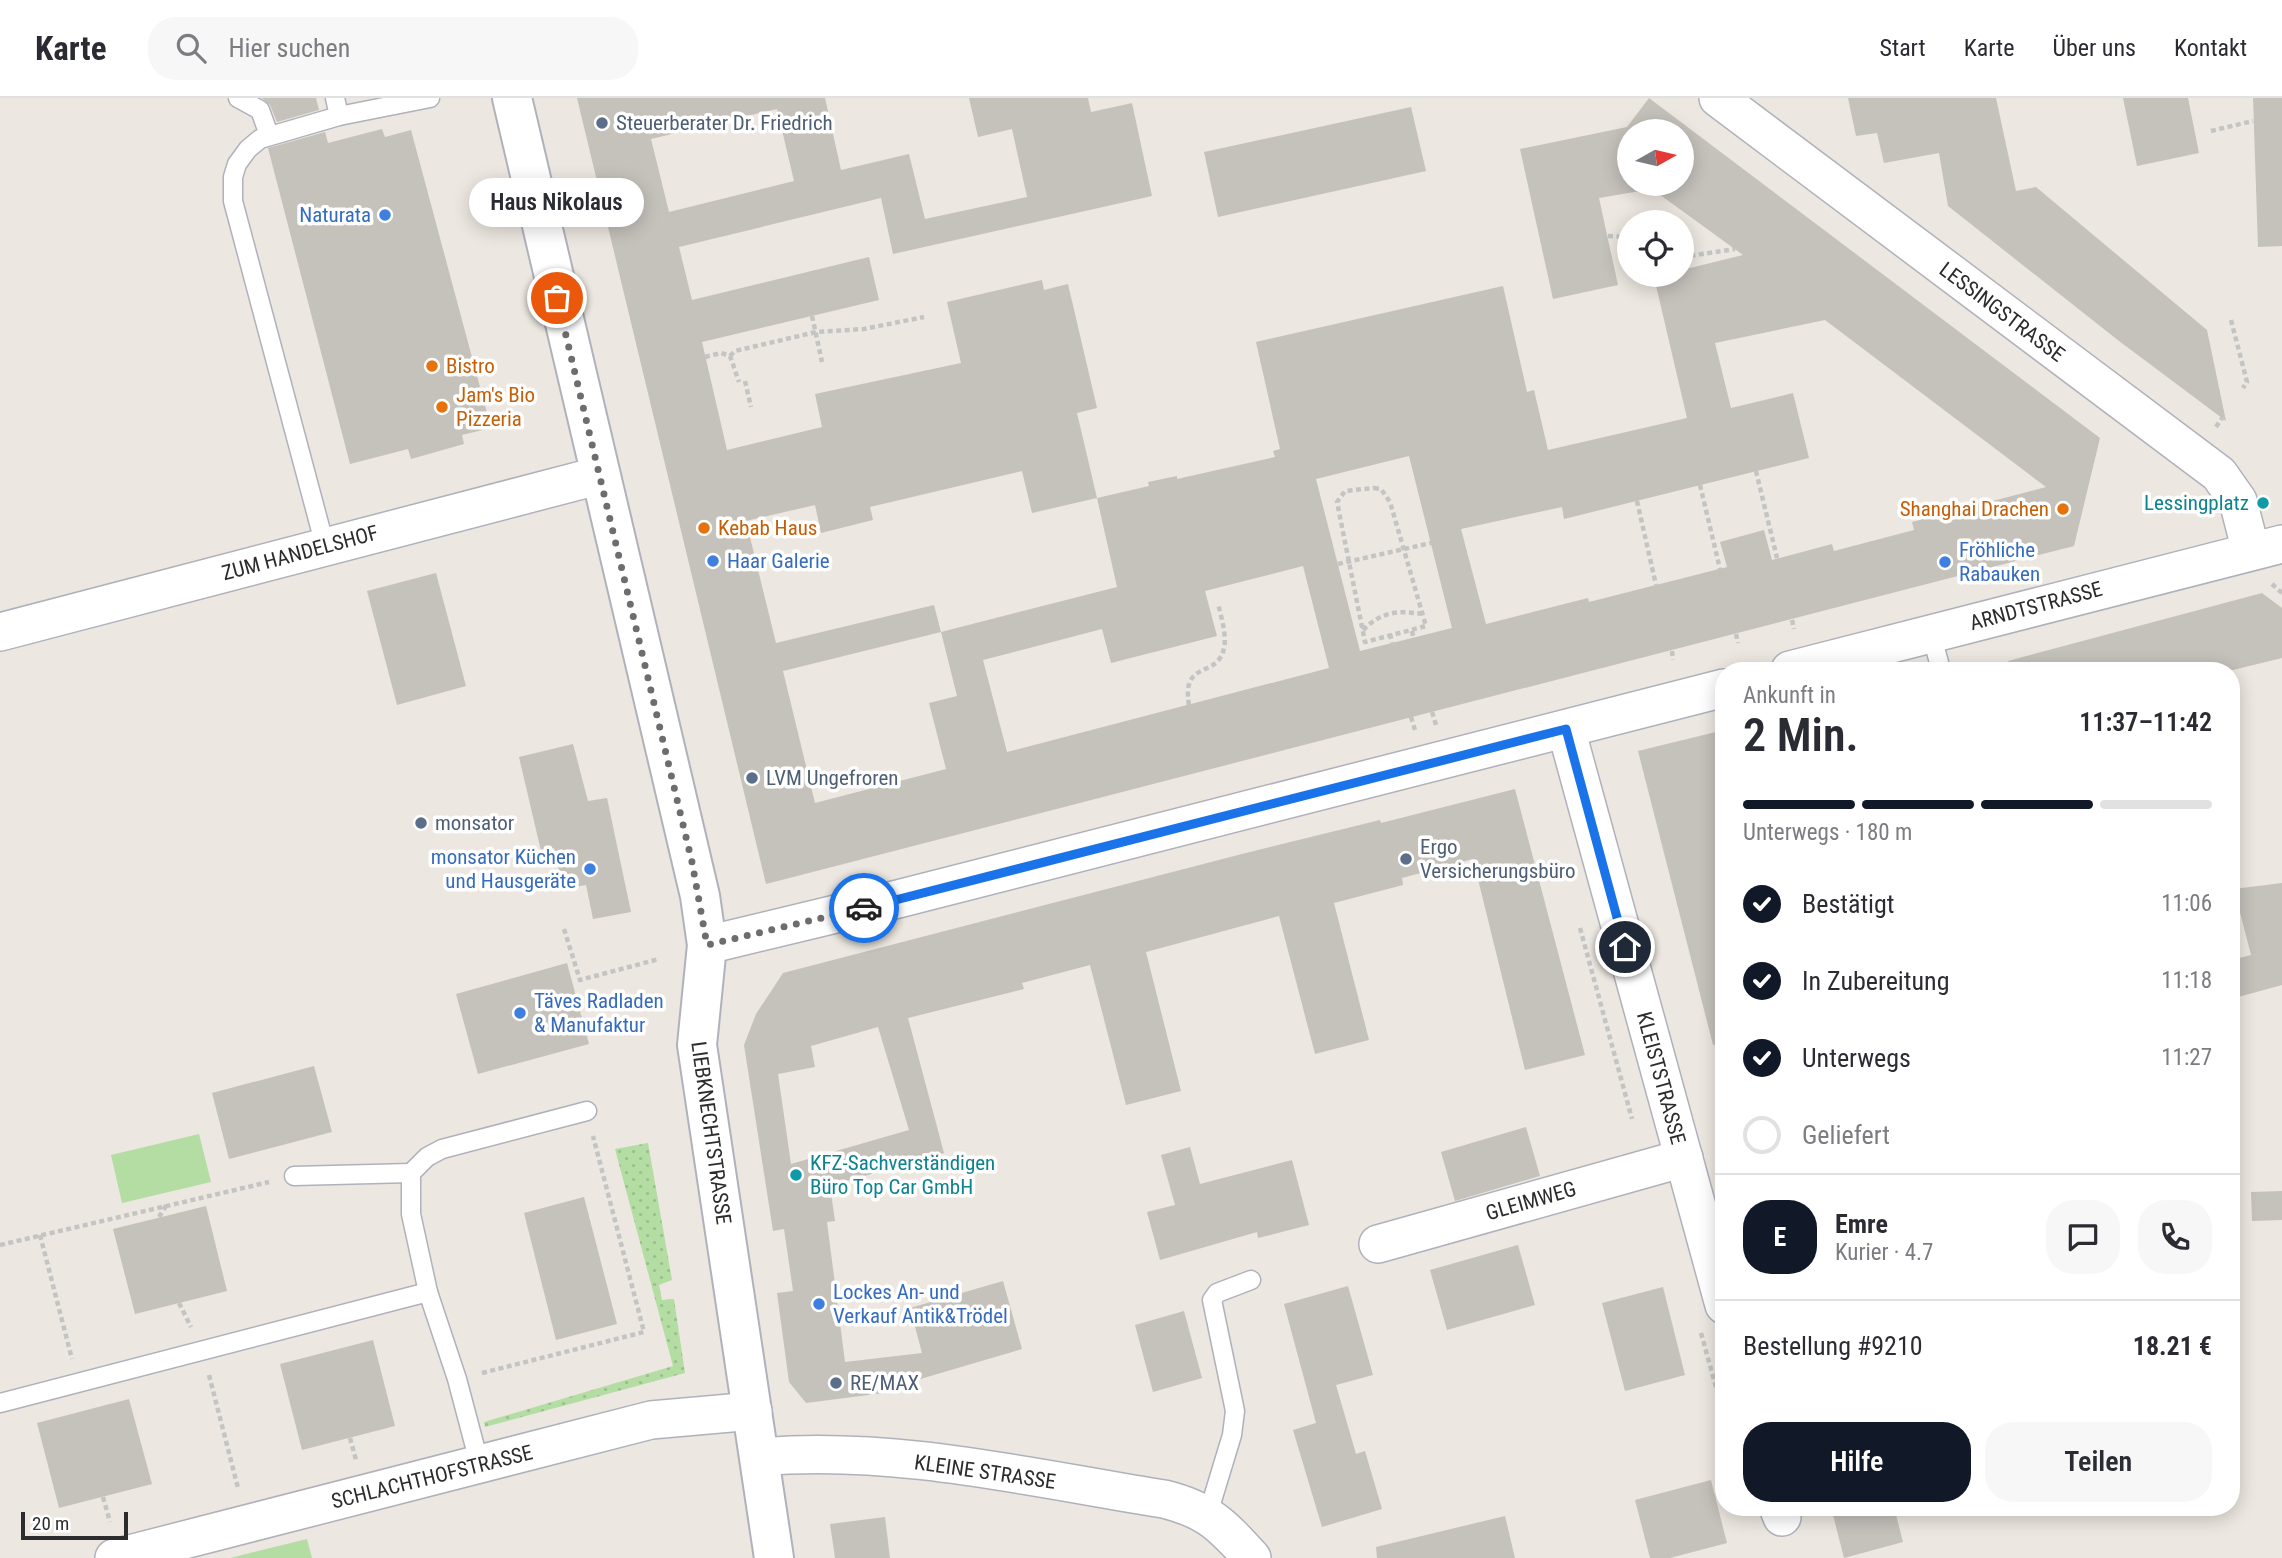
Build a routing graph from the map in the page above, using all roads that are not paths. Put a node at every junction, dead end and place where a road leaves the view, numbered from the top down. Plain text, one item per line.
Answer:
1 (238, 98) edge
2 (430, 98) edge
3 (512, 98) edge
4 (1718, 98) edge
5 (337, 107) edge
6 (269, 135) junction
7 (601, 475) junction
8 (325, 546) junction
9 (2267, 547) edge
10 (0, 632) edge
11 (1931, 633) junction
12 (1820, 662) edge
13 (1939, 662) edge
14 (1715, 690) edge
15 (1566, 729) junction
16 (707, 945) junction
17 (587, 1111) road end
18 (1684, 1158) junction
19 (411, 1173) junction
20 (294, 1176) road end
21 (1378, 1244) dead end
22 (1715, 1273) edge
23 (1251, 1280) dead end
24 (428, 1292) junction
25 (0, 1403) edge
26 (753, 1410) junction
27 (759, 1457) junction
28 (480, 1465) junction
29 (1208, 1514) junction
30 (114, 1558) edge
31 (774, 1558) edge
32 (1252, 1558) edge

1 - 6 lane
2 - 5 lane
3 - 7 main road, LIEBKNECHTSTRASSE
4 - 9 street, LESSINGSTRASSE
5 - 6 lane
6 - 8 lane
7 - 8 street, ZUM HANDELSHOF
7 - 16 main road, LIEBKNECHTSTRASSE
8 - 10 street, ZUM HANDELSHOF
9 - 11 street, ARNDTSTRASSE
11 - 12 street, ARNDTSTRASSE
11 - 13 lane
14 - 15 street
15 - 16 street
15 - 18 street, KLEISTSTRASSE
16 - 26 main road, LIEBKNECHTSTRASSE
17 - 19 lane
18 - 21 street, GLEIMWEG
18 - 22 street, KLEISTSTRASSE
19 - 20 lane
19 - 24 lane
23 - 29 lane
24 - 25 lane
24 - 28 lane
26 - 27 main road, LIEBKNECHTSTRASSE
26 - 28 street, SCHLACHTHOFSTRASSE
27 - 29 street, KLEINE STRASSE
27 - 31 main road, LIEBKNECHTSTRASSE
28 - 30 street, SCHLACHTHOFSTRASSE
29 - 32 street, KLEINE STRASSE

